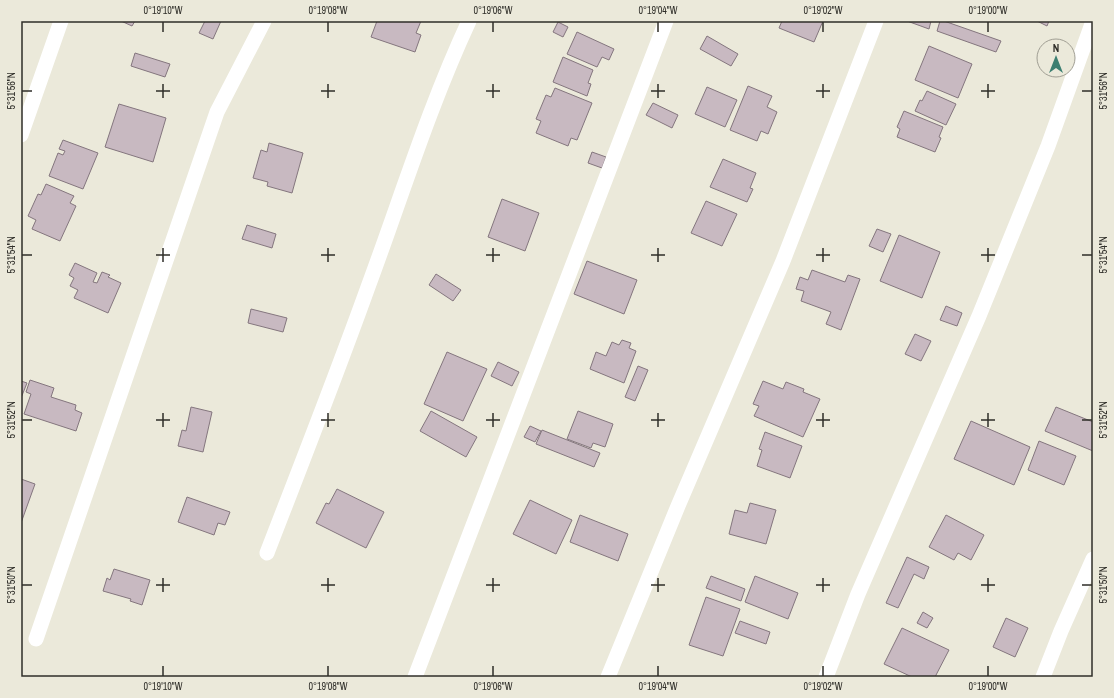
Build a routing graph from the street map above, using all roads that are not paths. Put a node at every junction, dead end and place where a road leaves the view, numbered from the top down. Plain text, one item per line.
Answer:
1 (61, 21) edge
2 (264, 21) edge
3 (469, 21) edge
4 (666, 21) edge
5 (876, 21) edge
6 (1093, 21) edge
7 (21, 135) edge
8 (268, 553) dead end
9 (1093, 559) edge
10 (36, 639) dead end
11 (415, 677) edge
12 (608, 677) edge
13 (826, 677) edge
14 (1043, 677) edge

1 - 7 street
2 - 10 street
3 - 8 street
4 - 11 street
5 - 12 street
6 - 13 street
9 - 14 street

